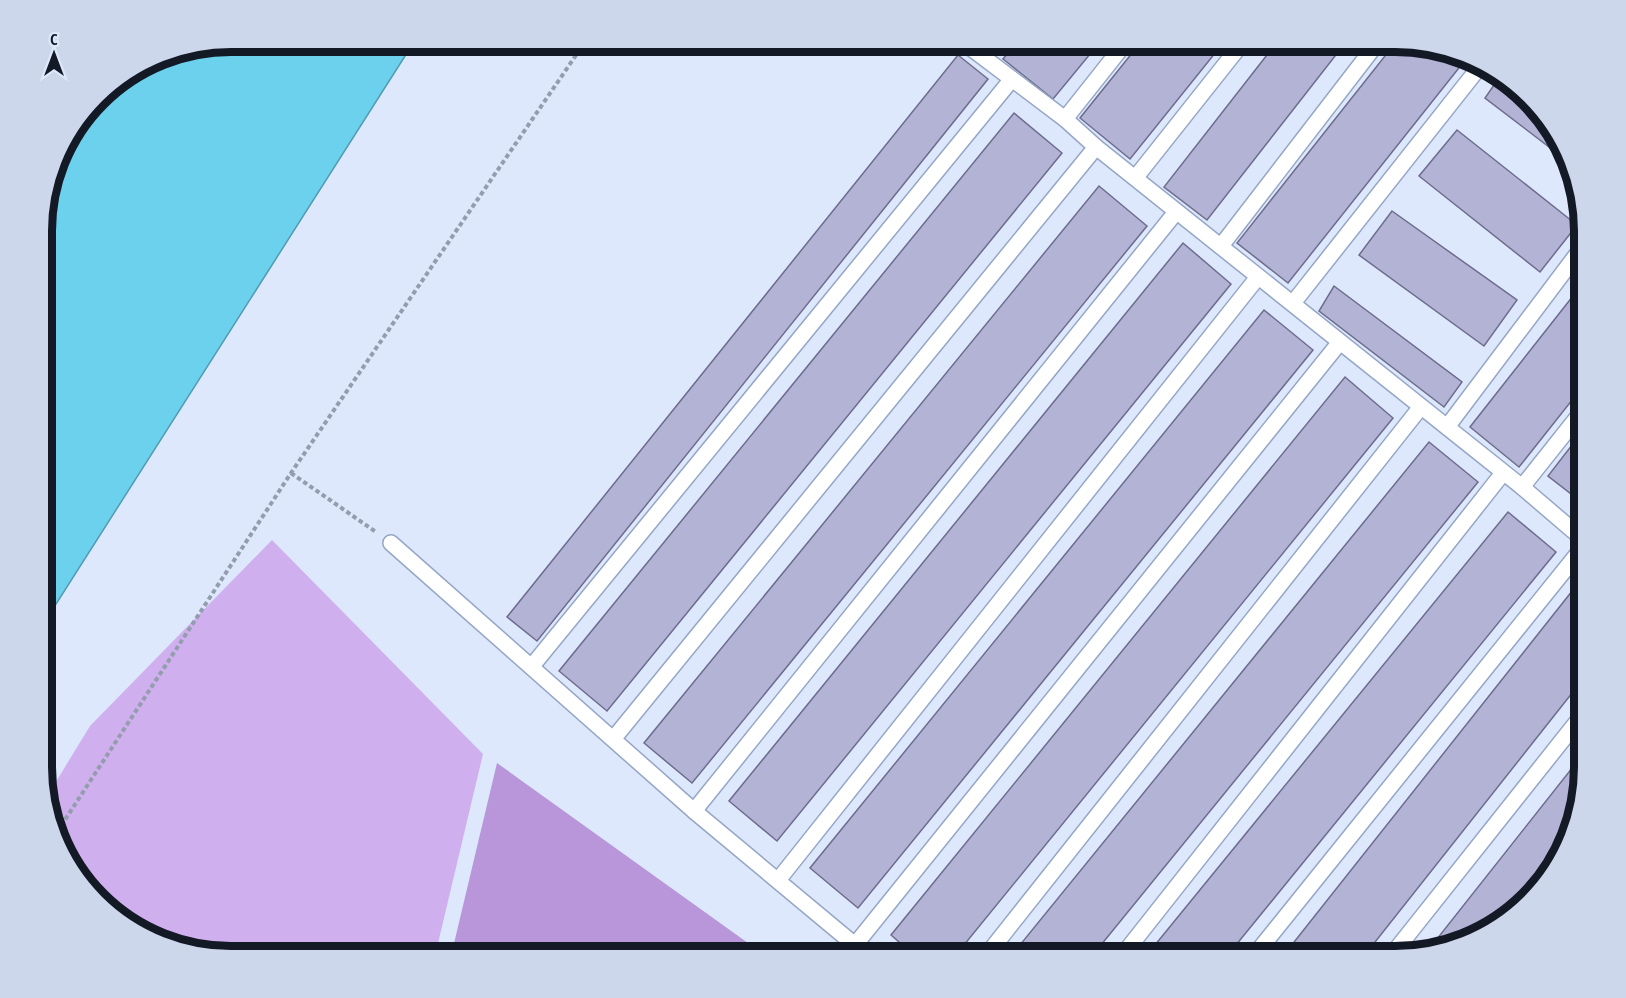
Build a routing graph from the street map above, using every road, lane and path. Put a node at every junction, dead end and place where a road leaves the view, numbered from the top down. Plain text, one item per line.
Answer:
1 (578, 52) edge
2 (987, 52) edge
3 (1118, 52) edge
4 (1235, 52) edge
5 (1370, 52) edge
6 (1476, 72) edge
7 (1012, 79) junction
8 (1065, 119) junction
9 (1096, 147) junction
10 (1136, 177) junction
11 (1176, 212) junction
12 (1221, 246) junction
13 (1573, 260) edge
14 (1258, 278) junction
15 (1293, 303) junction
16 (1340, 342) junction
17 (1420, 408) junction
18 (1573, 423) edge
19 (1448, 427) junction
20 (291, 473) junction
21 (1503, 473) junction
22 (1522, 487) junction
23 (1573, 531) edge
24 (392, 543) joint
25 (1573, 560) edge
26 (532, 666) junction
27 (1573, 727) edge
28 (614, 738) junction
29 (694, 811) junction
30 (62, 824) edge
31 (779, 879) junction
32 (855, 945) joint
33 (994, 945) edge
34 (1130, 945) edge
35 (1263, 945) edge
36 (1400, 945) edge

1 - 20 path
2 - 7 lane
3 - 8 lane
4 - 10 lane
5 - 12 lane
6 - 15 lane
7 - 8 lane
7 - 26 lane
8 - 9 lane
9 - 10 lane
9 - 28 lane
10 - 11 lane
11 - 12 lane
11 - 29 lane
12 - 14 lane
13 - 19 lane
14 - 15 lane
14 - 31 lane
15 - 16 lane
16 - 17 lane
16 - 32 lane
17 - 19 lane
17 - 33 lane
18 - 22 lane
19 - 21 lane
20 - 24 path
20 - 30 path
21 - 22 lane
21 - 34 lane
22 - 23 lane
24 - 26 lane
25 - 35 lane
26 - 28 lane
27 - 36 lane
28 - 29 lane
29 - 31 lane
31 - 32 lane

